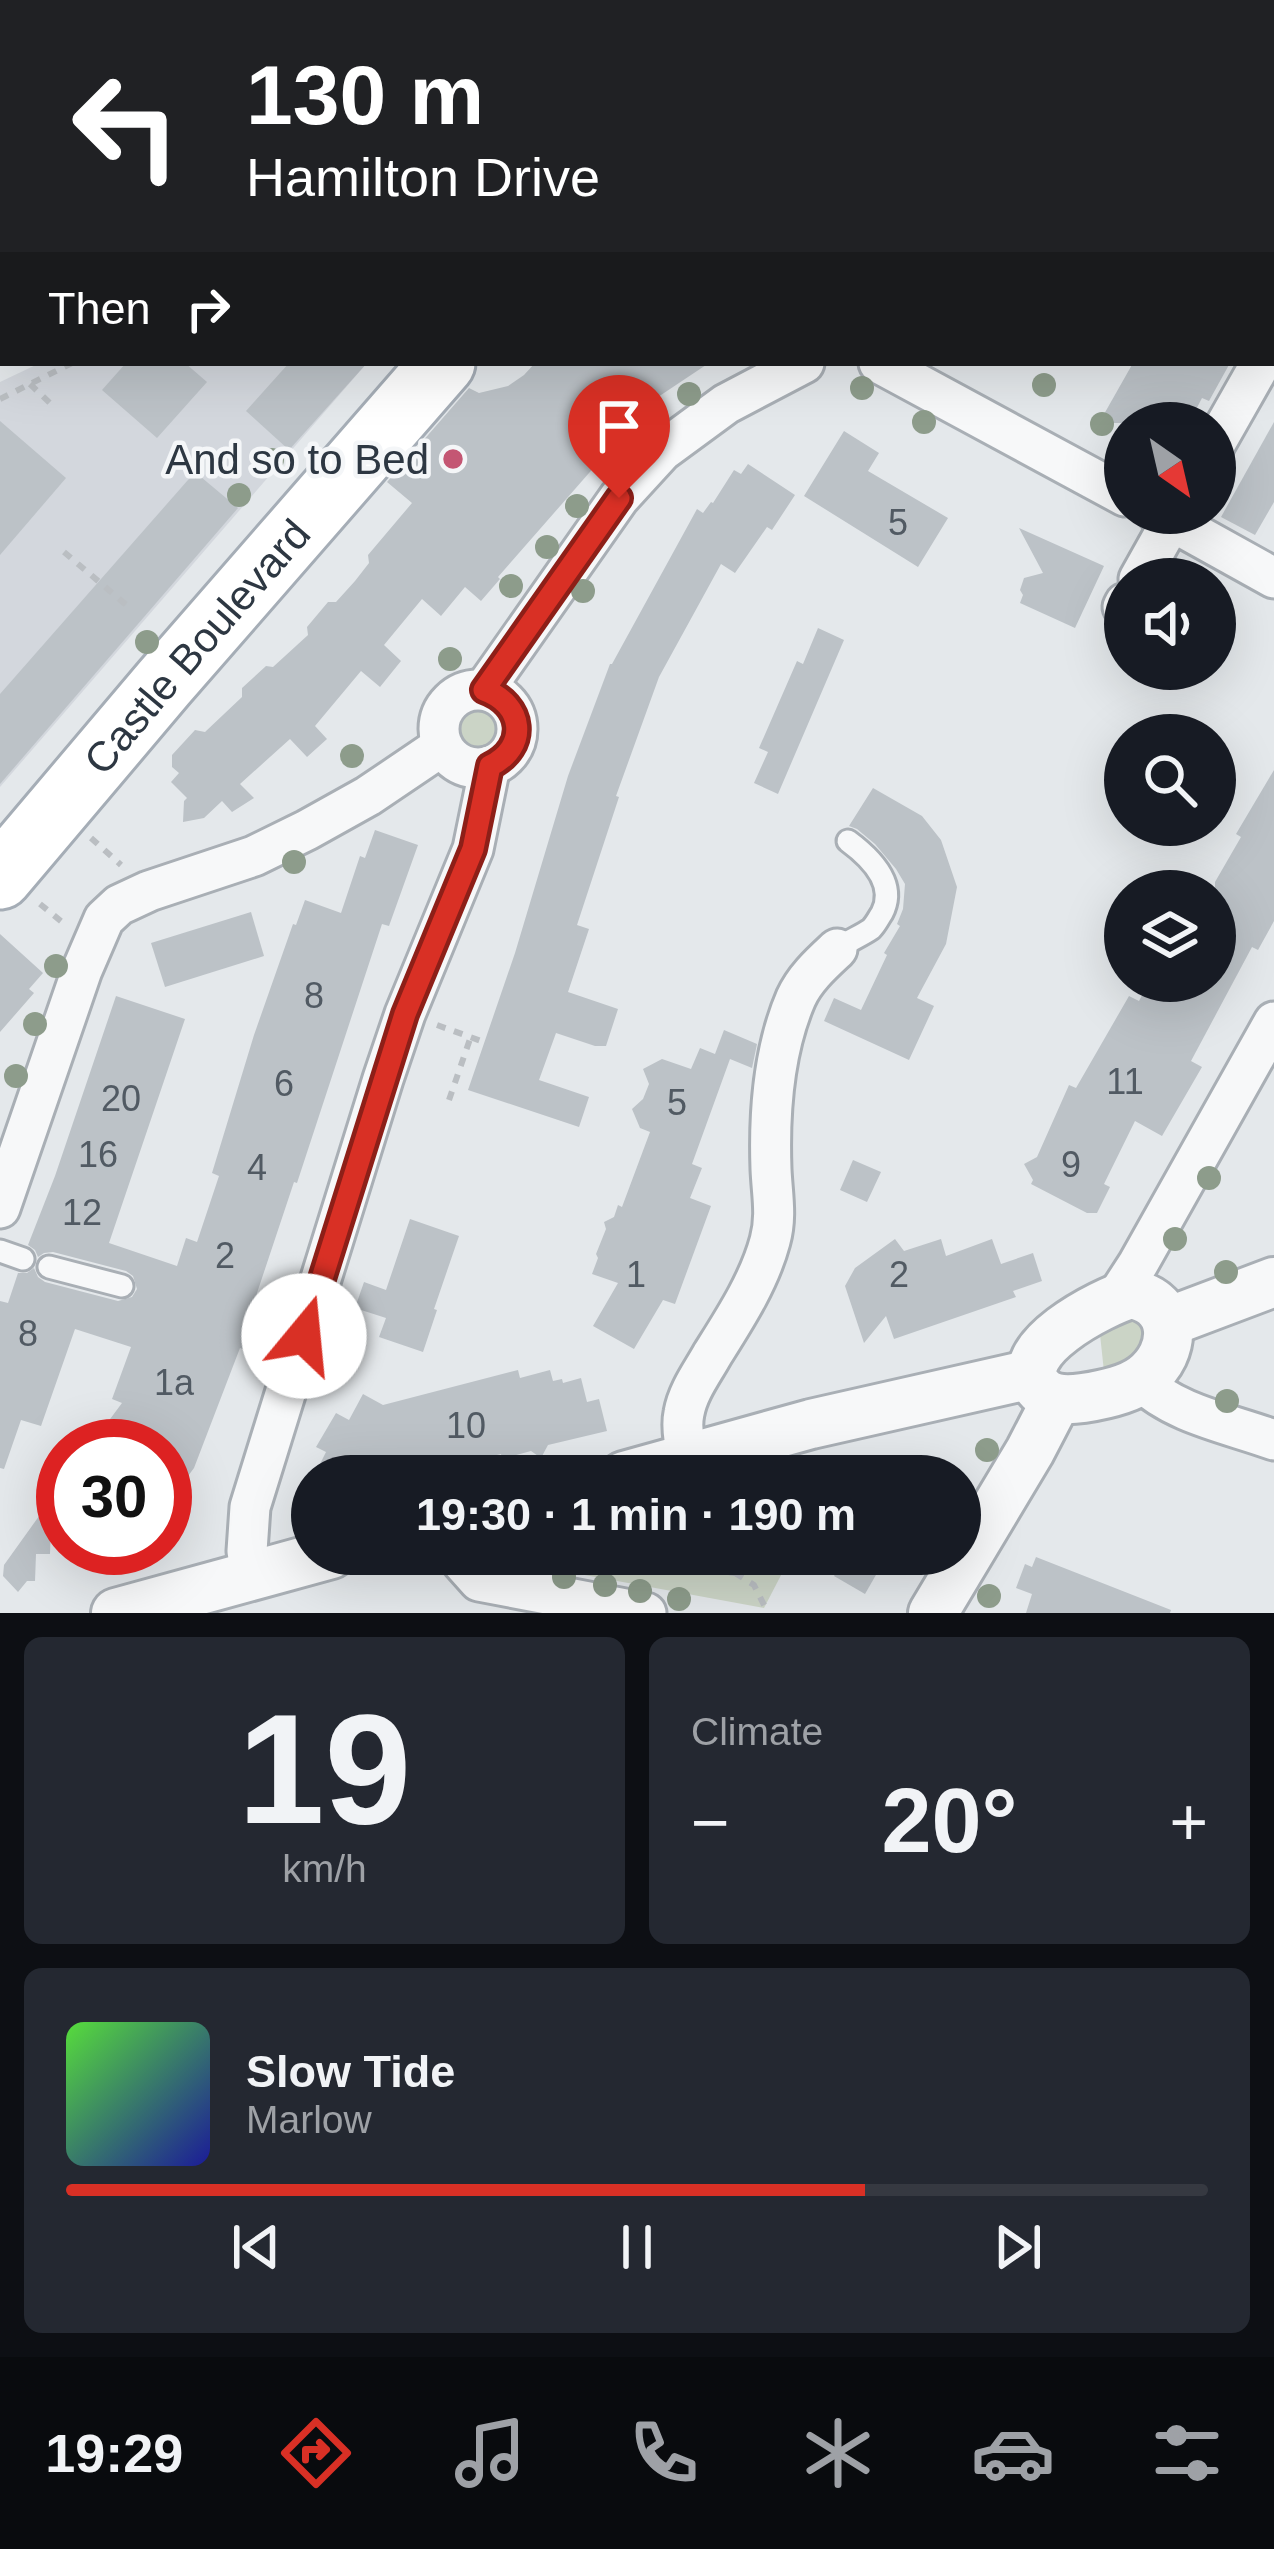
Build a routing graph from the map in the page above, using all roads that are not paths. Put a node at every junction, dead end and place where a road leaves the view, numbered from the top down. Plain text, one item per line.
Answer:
1 (440, 366) edge
2 (798, 366) edge
3 (885, 366) edge
4 (1259, 366) edge
5 (1236, 407) edge
6 (1104, 485) edge
7 (1199, 534) edge
8 (1274, 578) edge
9 (484, 690) junction
10 (442, 746) junction
11 (490, 766) junction
12 (848, 841) dead end
13 (5, 860) edge
14 (838, 949) joint
15 (1274, 1022) edge
16 (0, 1208) edge
17 (0, 1251) edge
18 (23, 1258) dead end
19 (49, 1267) dead end
20 (1274, 1282) edge
21 (122, 1286) dead end
22 (1116, 1298) junction
23 (1168, 1322) junction
24 (1141, 1381) junction
25 (1045, 1386) junction
26 (1274, 1440) edge
27 (687, 1455) edge
28 (699, 1455) edge
29 (291, 1565) edge
30 (251, 1575) junction
31 (472, 1575) edge
32 (116, 1613) edge
33 (646, 1613) edge
34 (933, 1613) edge

1 - 13 main road, Castle Boulevard
2 - 9 street
3 - 6 street
4 - 5 street
7 - 8 street
9 - 10 street
9 - 11 street
10 - 11 street
10 - 16 street
11 - 30 street
12 - 14 lane
14 - 27 street
15 - 22 street
17 - 18 lane
19 - 21 lane
20 - 23 street
22 - 23 street
22 - 25 street
23 - 24 street
24 - 25 street
24 - 26 street
25 - 28 street
25 - 34 street
29 - 30 street
30 - 32 street
31 - 33 street

